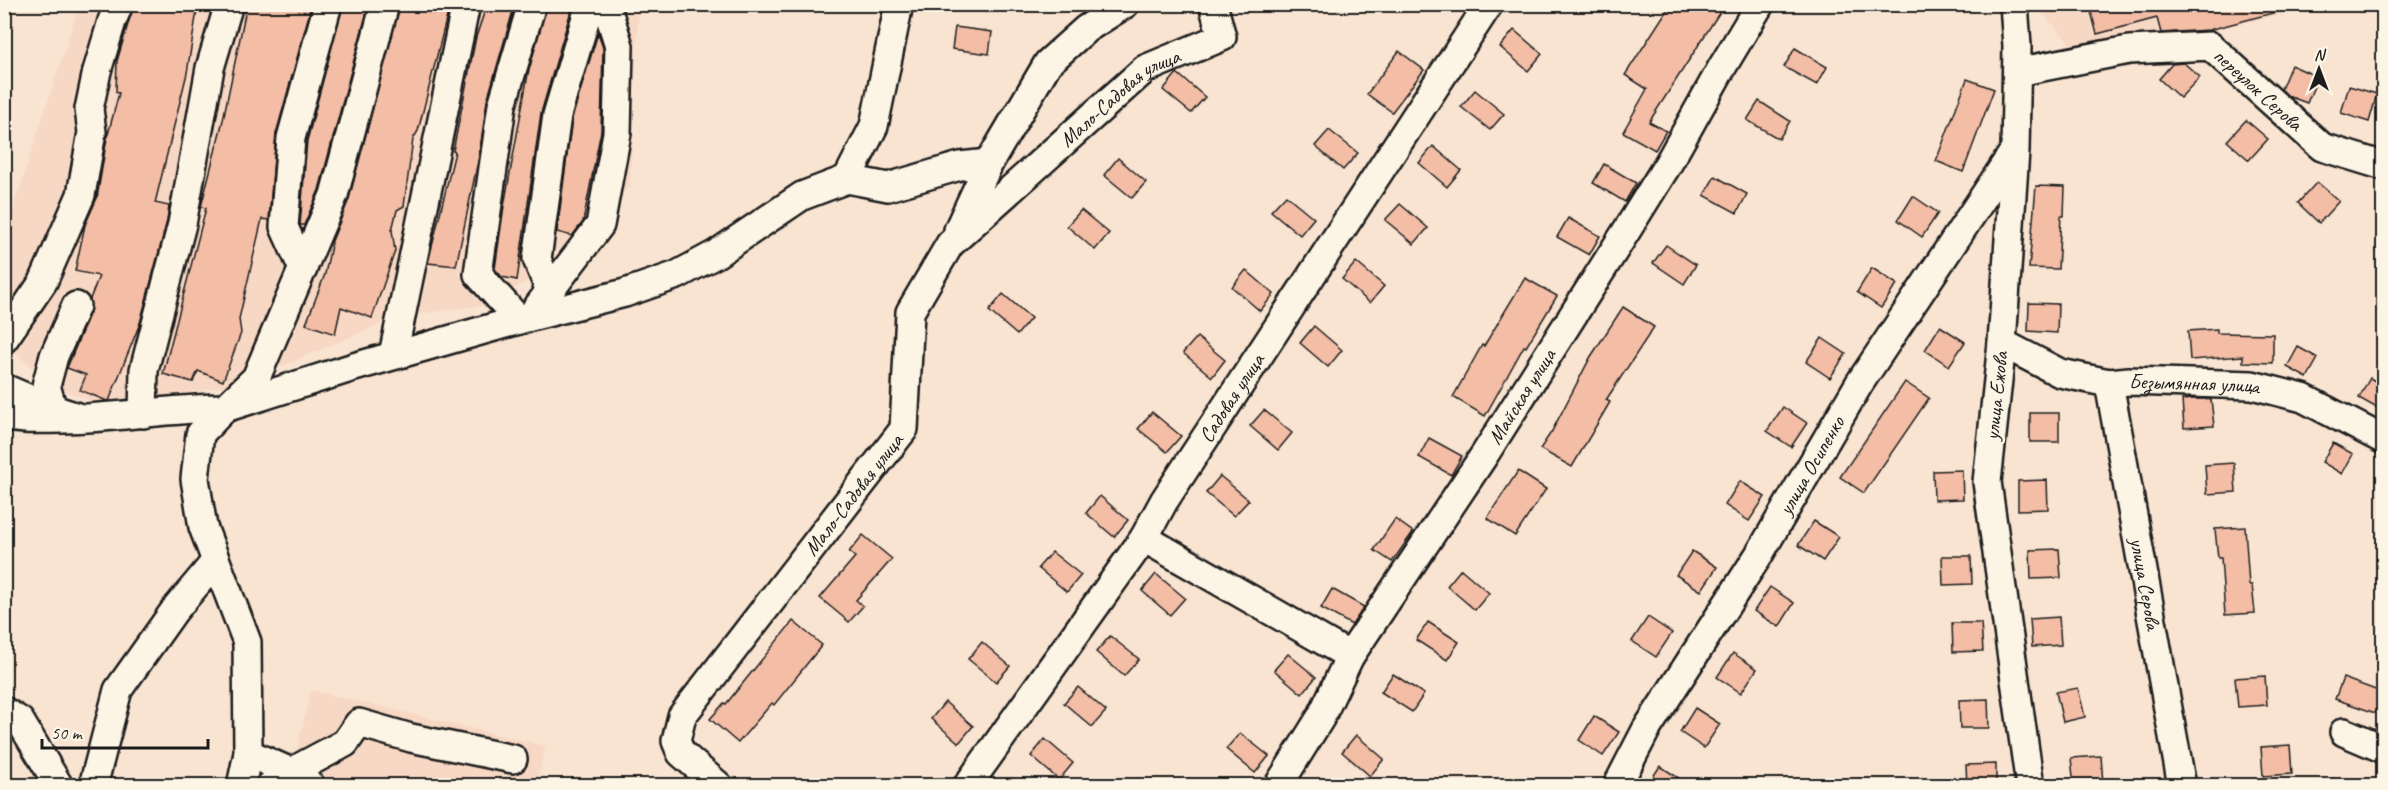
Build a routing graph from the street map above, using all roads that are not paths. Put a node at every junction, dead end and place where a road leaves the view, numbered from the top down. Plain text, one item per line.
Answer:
1 (120, 4) edge
2 (229, 4) edge
3 (328, 4) edge
4 (385, 4) edge
5 (466, 4) edge
6 (532, 4) edge
7 (590, 4) edge
8 (606, 4) edge
9 (899, 4) edge
10 (1125, 4) edge
11 (1214, 4) edge
12 (1489, 4) edge
13 (1760, 4) edge
14 (2014, 4) edge
15 (2017, 72) junction
16 (2014, 151) junction
17 (989, 163) junction
18 (2384, 166) edge
19 (847, 178) junction
20 (950, 244) junction
21 (303, 269) junction
22 (550, 291) junction
23 (76, 306) dead end
24 (525, 318) junction
25 (4, 339) edge
26 (2002, 343) junction
27 (393, 355) junction
28 (2109, 383) junction
29 (4, 388) edge
30 (225, 408) junction
31 (53, 409) junction
32 (143, 414) junction
33 (4, 416) edge
34 (82, 418) junction
35 (2384, 440) edge
36 (1144, 538) junction
37 (215, 562) junction
38 (1350, 656) junction
39 (4, 711) edge
40 (2344, 732) dead end
41 (2384, 749) edge
42 (248, 753) junction
43 (513, 759) dead end
44 (291, 781) edge
45 (59, 786) edge
46 (93, 786) edge
47 (241, 786) edge
48 (719, 786) edge
49 (967, 786) edge
50 (1278, 786) edge
51 (1617, 786) edge
52 (2030, 786) edge
53 (2182, 786) edge

1 - 25 street
2 - 32 street
3 - 21 street
4 - 21 street
5 - 27 street
6 - 24 street
7 - 22 street
8 - 22 street
9 - 19 street
10 - 17 street
11 - 20 street, Мало-Садовая улица
12 - 36 street, Садовая улица
13 - 38 street, Майская улица
14 - 15 street, улица Ежова
15 - 16 street, улица Ежова
15 - 18 street, переулок Серова
16 - 26 street, улица Ежова
16 - 51 street, улица Осипенко
17 - 19 street
17 - 20 street
19 - 24 street
20 - 48 street, Мало-Садовая улица
21 - 30 street
22 - 24 street
23 - 31 street
24 - 27 street
26 - 28 street, Безымянная улица
26 - 52 street, улица Ежова
27 - 30 street
28 - 35 street, Безымянная улица
28 - 53 street, улица Серова
29 - 31 street
30 - 32 street
30 - 37 street
31 - 34 street
32 - 34 street
33 - 34 street
36 - 38 street
36 - 49 street, Садовая улица
37 - 42 street
37 - 46 street
38 - 50 street, Майская улица
39 - 45 street
40 - 41 street
42 - 44 street
42 - 47 street
43 - 44 street

